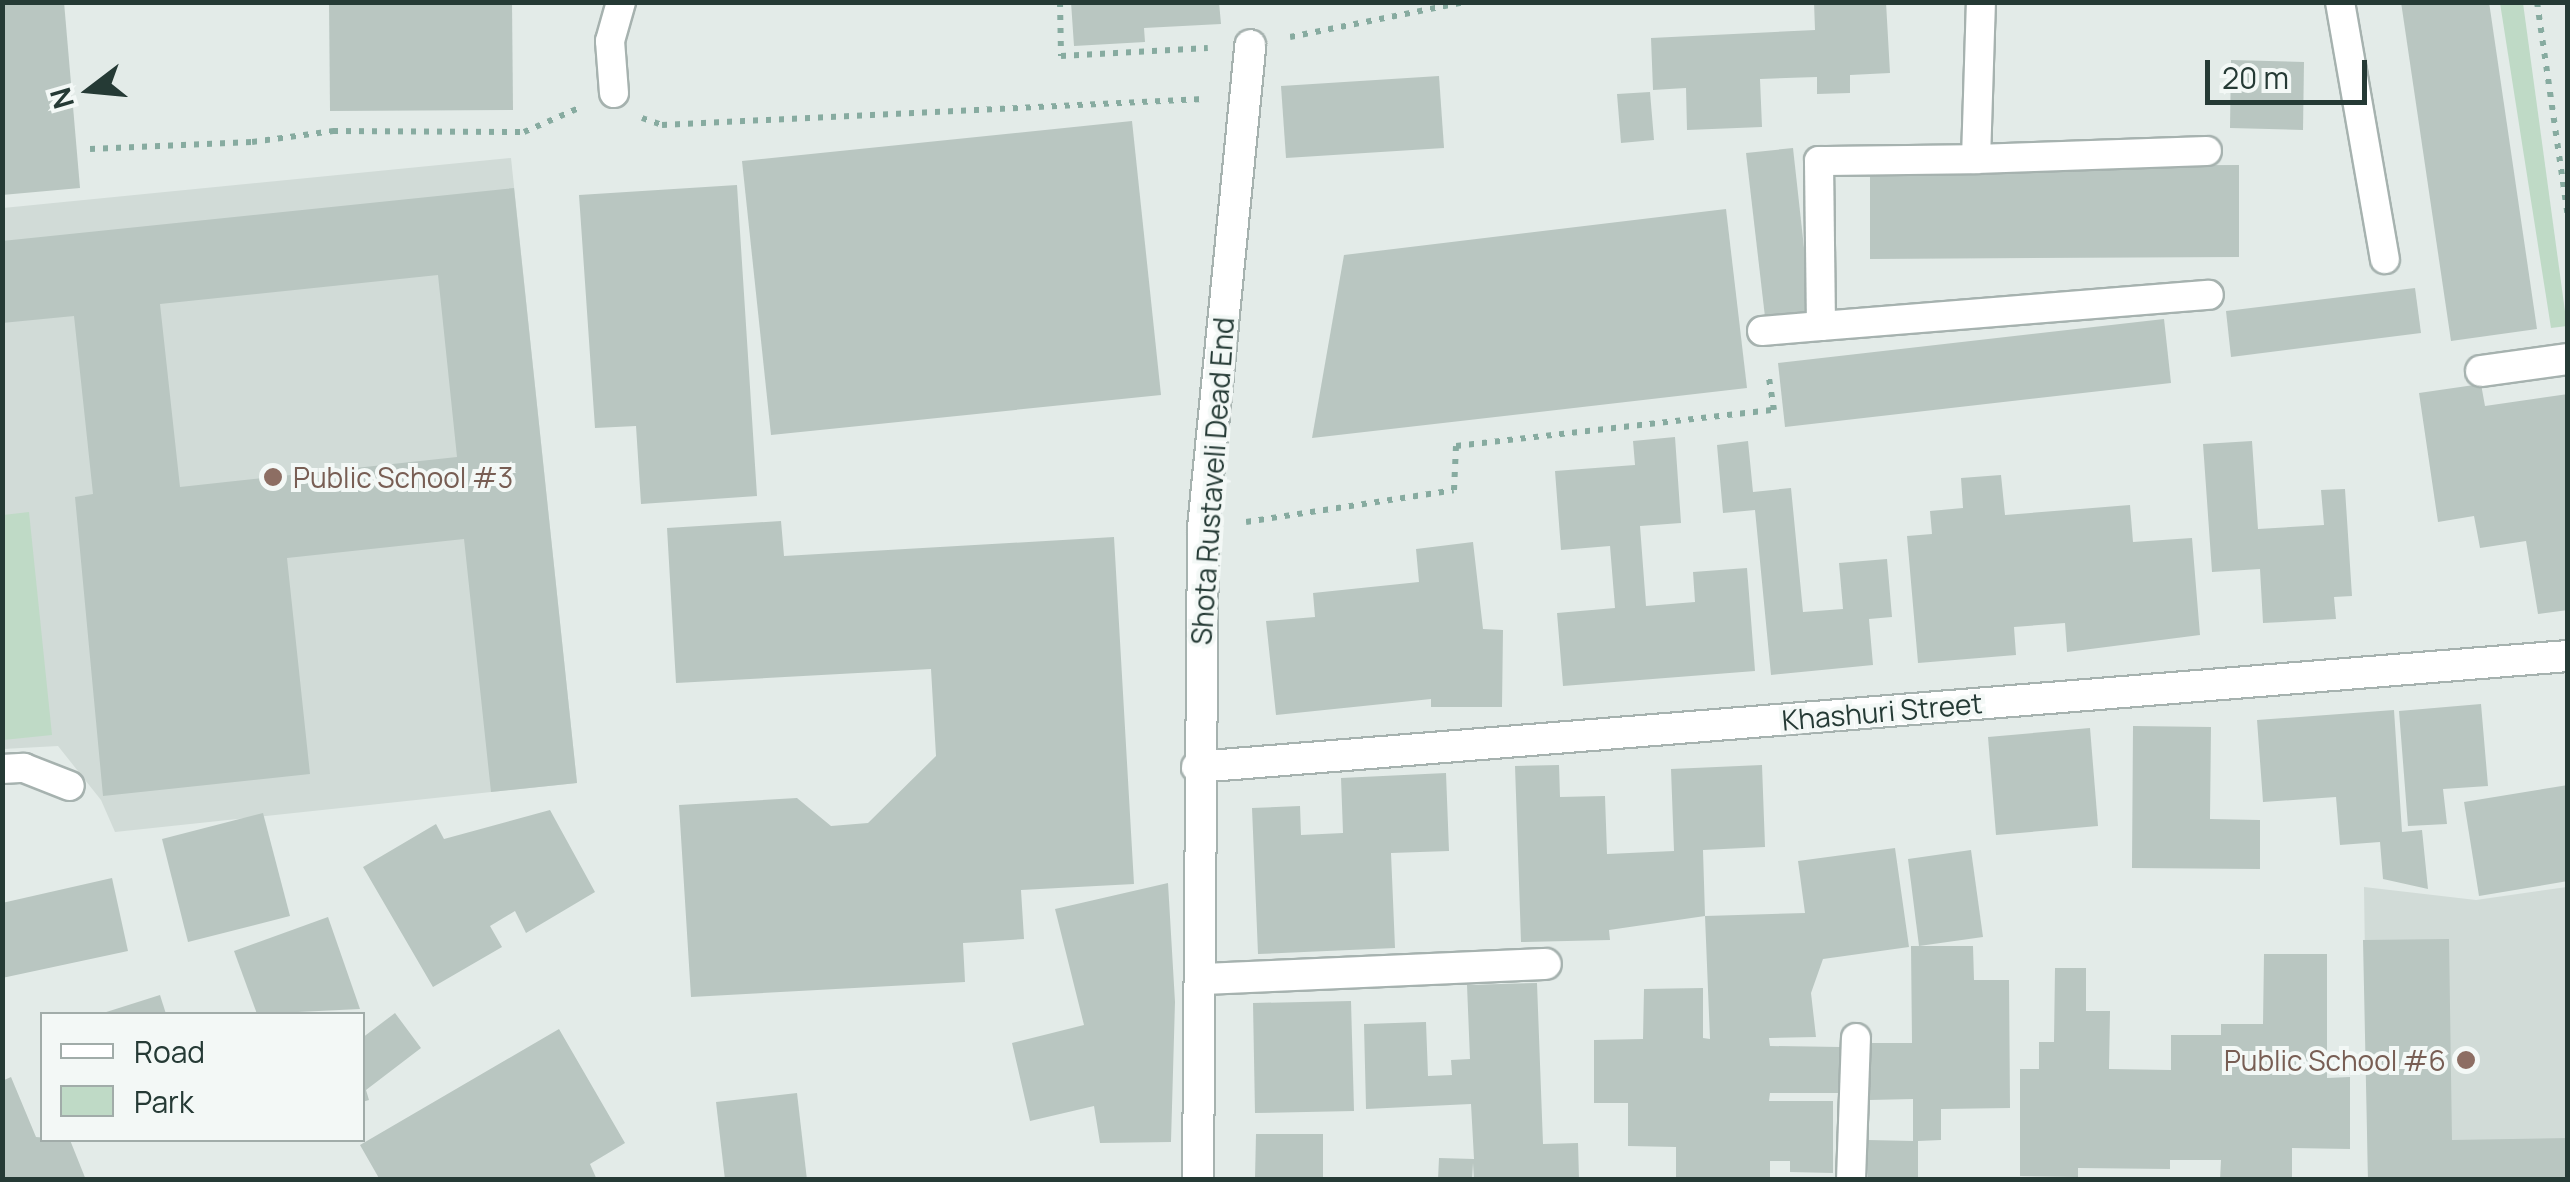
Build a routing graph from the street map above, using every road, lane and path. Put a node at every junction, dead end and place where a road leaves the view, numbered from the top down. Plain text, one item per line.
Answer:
1 (620, 2) edge
2 (1060, 2) edge
3 (1465, 2) edge
4 (1981, 2) edge
5 (2340, 2) edge
6 (2537, 2) edge
7 (1250, 45) junction
8 (614, 93) junction
9 (1244, 97) junction
10 (90, 149) dead end
11 (2207, 152) dead end
12 (1976, 158) junction
13 (2568, 218) edge
14 (2385, 259) dead end
15 (2209, 295) dead end
16 (1821, 326) junction
17 (1762, 332) joint
18 (2568, 358) edge
19 (2482, 371) dead end
20 (1202, 528) junction
21 (2568, 656) edge
22 (1197, 767) junction
23 (2, 768) edge
24 (70, 786) dead end
25 (1546, 964) dead end
26 (1202, 978) junction
27 (1856, 1038) dead end
28 (1198, 1180) edge
29 (1850, 1180) edge

1 - 8 lane
2 - 7 path
3 - 7 path
4 - 12 lane
5 - 14 lane
6 - 13 path
7 - 9 street, Shota Rustaveli Dead End
8 - 9 path
8 - 10 path
9 - 20 street, Shota Rustaveli Dead End
11 - 12 lane
12 - 16 lane
15 - 16 lane
16 - 17 lane
17 - 20 path
18 - 19 street
20 - 22 street, Shota Rustaveli Dead End
21 - 22 street, Khashuri Street
22 - 26 street, Shota Rustaveli Dead End
23 - 24 lane
25 - 26 street
26 - 28 street, Shota Rustaveli Dead End
27 - 29 lane

